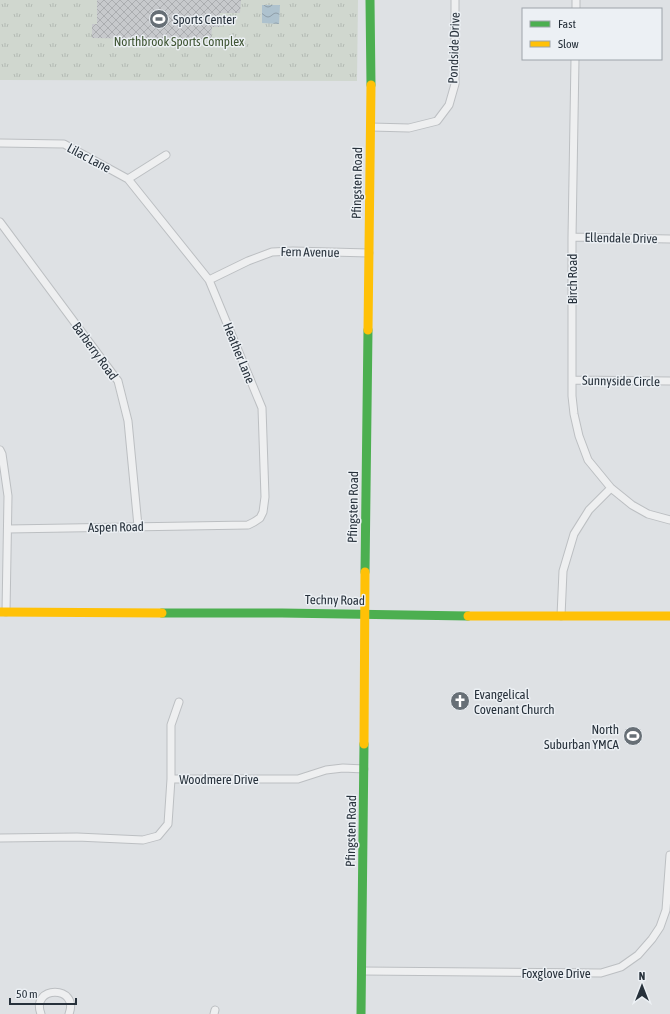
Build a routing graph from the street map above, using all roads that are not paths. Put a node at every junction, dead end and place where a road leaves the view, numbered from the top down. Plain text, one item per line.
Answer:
1 (371, 0) edge
2 (455, 0) edge
3 (575, 60) edge
4 (371, 127) junction
5 (0, 143) edge
6 (166, 155) dead end
7 (128, 179) junction
8 (0, 222) edge
9 (572, 237) junction
10 (670, 239) edge
11 (368, 253) junction
12 (208, 280) junction
13 (572, 380) junction
14 (670, 381) edge
15 (0, 450) edge
16 (610, 488) junction
17 (670, 520) edge
18 (138, 526) junction
19 (225, 526) joint
20 (8, 529) junction
21 (3, 612) edge
22 (364, 614) junction
23 (561, 616) junction
24 (670, 616) edge
25 (180, 702) dead end
26 (364, 769) junction
27 (171, 779) junction
28 (0, 838) edge
29 (670, 855) edge
30 (362, 971) junction
31 (41, 1014) edge
32 (69, 1014) edge
33 (361, 1014) edge

1 - 4 main road, Pfingsten Road
2 - 4 street, Pondside Drive
3 - 9 street, Birch Road
4 - 11 main road, Pfingsten Road
5 - 7 street, Lilac Lane
6 - 7 street
7 - 12 street, Heather Lane
8 - 18 street, Barberry Road
9 - 10 street, Ellendale Drive
9 - 13 street, Birch Road
11 - 12 street, Fern Avenue
11 - 22 main road, Pfingsten Road
12 - 19 street, Heather Lane
13 - 14 street, Sunnyside Circle
13 - 16 street, Birch Road
15 - 20 street
16 - 17 street, Birch Road
16 - 23 street
18 - 19 street, Aspen Road
18 - 20 street, Aspen Road
20 - 21 street
21 - 22 main road, Techny Road
22 - 23 main road, Techny Road
22 - 26 main road, Pfingsten Road
23 - 24 main road, Techny Road
25 - 27 street
26 - 27 street, Woodmere Drive
26 - 30 main road, Pfingsten Road
27 - 28 street, Woodmere Drive
29 - 30 street, Foxglove Drive
30 - 33 main road, Pfingsten Road
31 - 32 street

